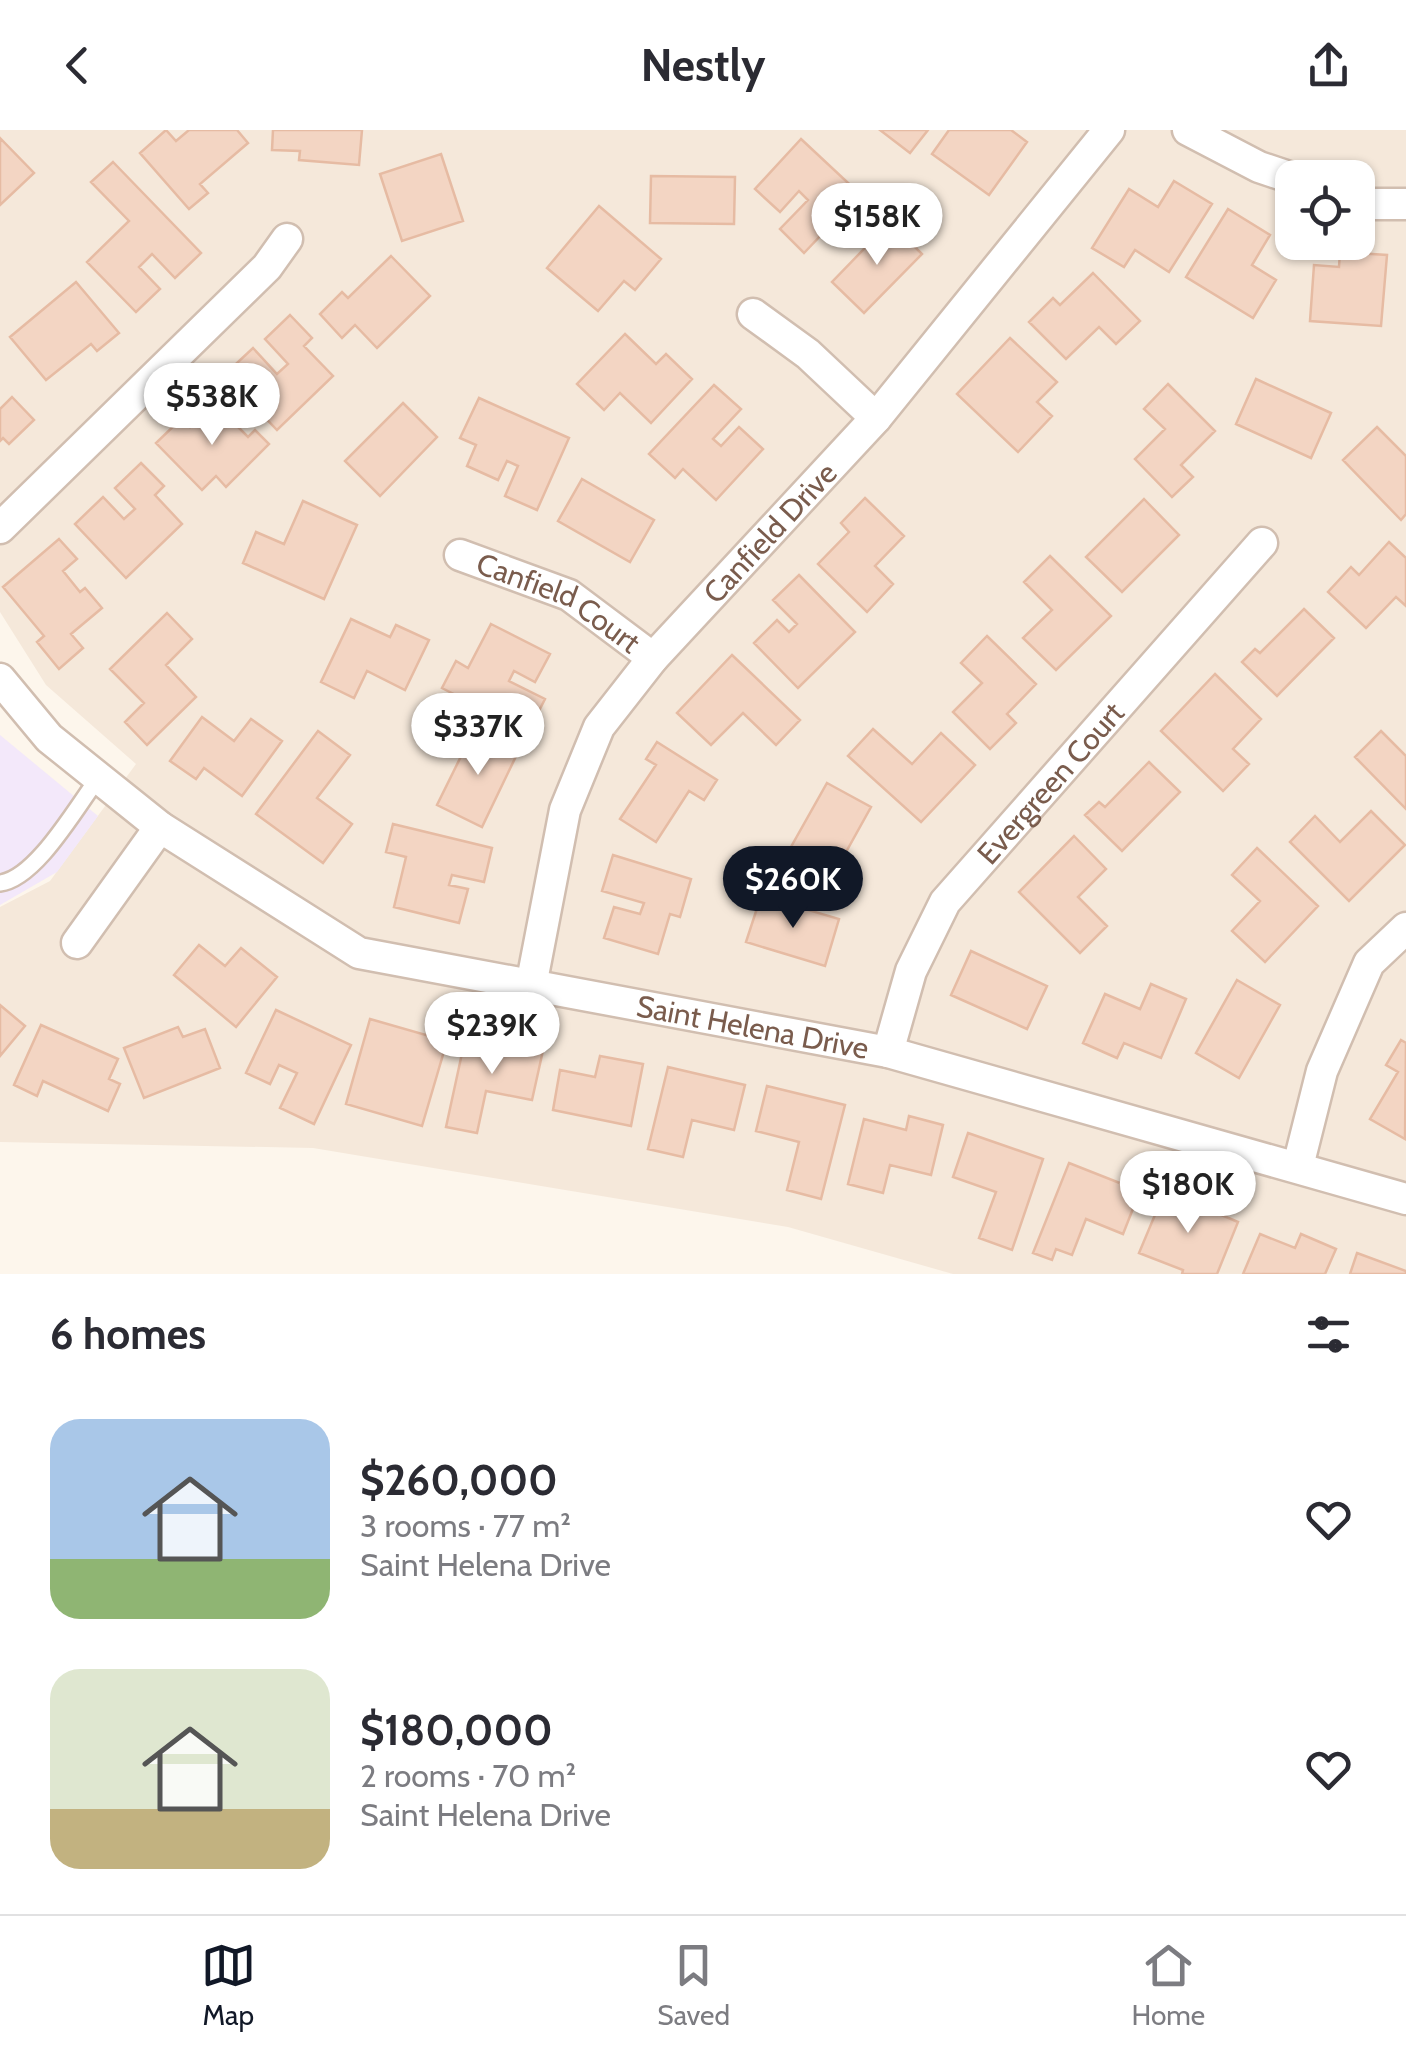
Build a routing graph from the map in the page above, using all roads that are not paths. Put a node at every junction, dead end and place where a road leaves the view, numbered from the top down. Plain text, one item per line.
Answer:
1 (1108, 130) edge
2 (1188, 130) edge
3 (1275, 172) edge
4 (1375, 204) edge
5 (1406, 204) edge
6 (287, 239) dead end
7 (753, 314) dead end
8 (876, 418) junction
9 (0, 528) edge
10 (1262, 543) dead end
11 (460, 555) dead end
12 (653, 658) junction
13 (0, 678) edge
14 (98, 777) junction
15 (160, 827) junction
16 (0, 883) edge
17 (1406, 928) edge
18 (77, 943) dead end
19 (531, 986) junction
20 (888, 1052) junction
21 (1298, 1166) junction
22 (1406, 1198) edge

1 - 8 street, Canfield Drive
2 - 3 street
4 - 5 street
6 - 9 street
7 - 8 street
8 - 12 street, Canfield Drive
10 - 20 street, Evergreen Court
11 - 12 street, Canfield Court
12 - 19 street, Canfield Drive
13 - 14 street, Saint Helena Drive
14 - 15 street, Saint Helena Drive
14 - 16 lane
15 - 18 street
15 - 19 street, Saint Helena Drive
17 - 21 street
19 - 20 street, Saint Helena Drive
20 - 21 street, Saint Helena Drive
21 - 22 street, Saint Helena Drive

